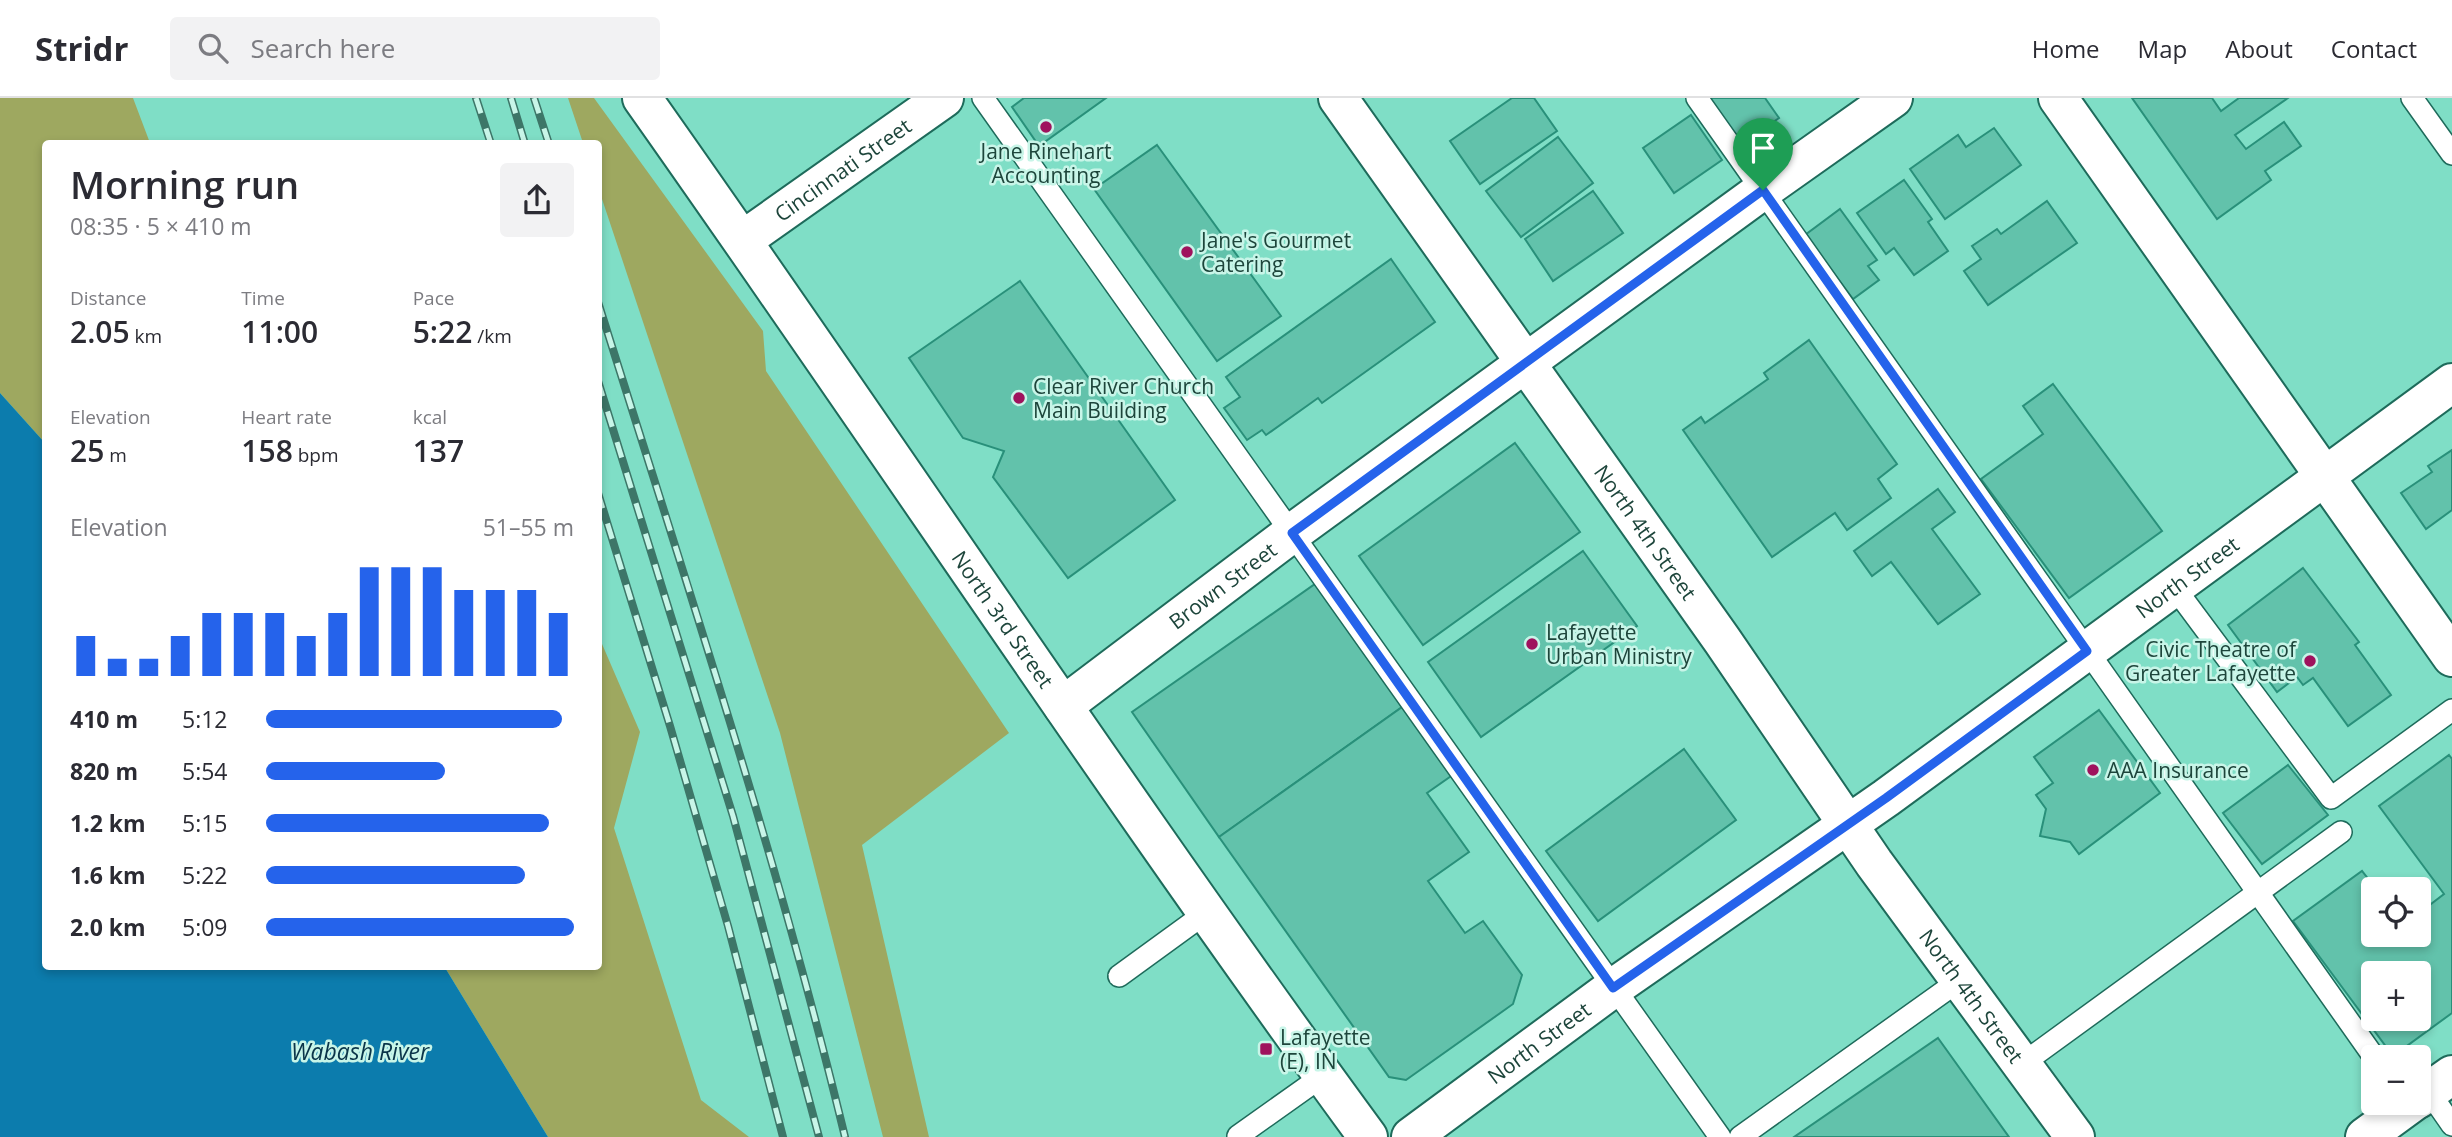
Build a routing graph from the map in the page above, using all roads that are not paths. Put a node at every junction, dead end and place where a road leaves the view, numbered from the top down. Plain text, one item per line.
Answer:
1 (642, 98) edge
2 (944, 98) edge
3 (982, 98) edge
4 (1338, 98) edge
5 (1697, 98) edge
6 (1893, 98) edge
7 (2057, 98) edge
8 (2412, 98) edge
9 (2452, 154) edge
10 (1763, 190) junction
11 (743, 240) junction
12 (1527, 363) junction
13 (2452, 383) edge
14 (2324, 475) junction
15 (1292, 533) junction
16 (2174, 587) junction
17 (2087, 651) junction
18 (2452, 657) edge
19 (1063, 706) junction
20 (2452, 710) edge
21 (1848, 825) junction
22 (2341, 832) dead end
23 (2257, 894) junction
24 (1207, 912) junction
25 (1119, 976) dead end
26 (1961, 980) junction
27 (1613, 988) junction
28 (2365, 1045) edge
29 (2022, 1064) junction
30 (1324, 1075) junction
31 (2431, 1105) edge
32 (2396, 1115) edge
33 (2452, 1125) edge
34 (1238, 1136) edge
35 (1368, 1137) edge
36 (1411, 1137) edge
37 (1720, 1137) edge
38 (1740, 1137) edge
39 (2075, 1137) edge
40 (2365, 1137) edge

1 - 11 street, North 3rd Street
2 - 11 street, Cincinnati Street
3 - 15 lane
4 - 12 street, North 4th Street
5 - 10 lane
6 - 10 street, Brown Street
7 - 14 street
8 - 9 lane
10 - 12 street, Brown Street
10 - 17 lane
11 - 19 street, North 3rd Street
12 - 15 street, Brown Street
12 - 21 street, North 4th Street
13 - 14 street, North Street
14 - 16 street, North Street
14 - 18 street
15 - 19 street, Brown Street
15 - 27 lane
16 - 17 street, North Street
16 - 20 lane
17 - 21 street, North Street
17 - 23 lane
19 - 24 street, North 3rd Street
21 - 26 street, North 4th Street
21 - 27 street, North Street
22 - 23 lane
23 - 28 lane
23 - 29 lane
24 - 25 lane
24 - 30 street, North 3rd Street
26 - 29 street, North 4th Street
26 - 38 lane
27 - 36 street, North Street
27 - 37 lane
29 - 39 street, North 4th Street
30 - 34 lane
30 - 35 street, North 3rd Street
31 - 33 lane
32 - 40 street

